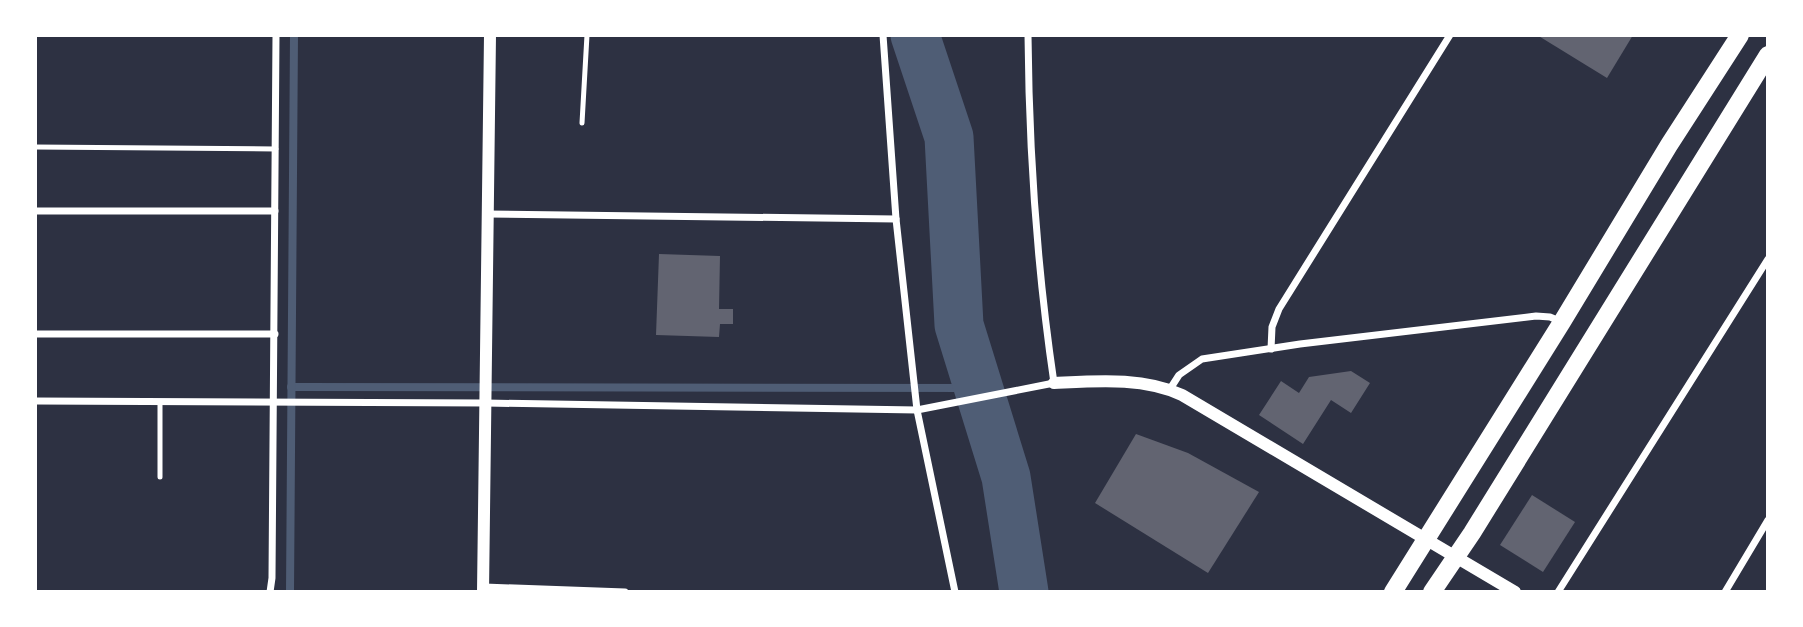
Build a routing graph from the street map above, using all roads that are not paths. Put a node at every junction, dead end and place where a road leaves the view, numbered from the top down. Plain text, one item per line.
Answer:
1 (276, 35) edge
2 (490, 35) edge
3 (587, 35) edge
4 (883, 35) edge
5 (1028, 35) edge
6 (1450, 35) edge
7 (1740, 35) edge
8 (1768, 55) edge
9 (582, 122) dead end
10 (35, 147) edge
11 (276, 149) junction
12 (35, 211) edge
13 (275, 211) junction
14 (487, 214) junction
15 (895, 219) junction
16 (1768, 259) edge
17 (1563, 322) junction
18 (35, 334) edge
19 (275, 334) junction
20 (1271, 349) junction
21 (1054, 383) junction
22 (1170, 389) junction
23 (35, 401) edge
24 (159, 402) junction
25 (274, 403) junction
26 (486, 403) junction
27 (917, 410) junction
28 (159, 477) dead end
29 (1768, 520) edge
30 (1427, 538) junction
31 (1456, 557) junction
32 (484, 590) edge
33 (270, 592) edge
34 (607, 592) edge
35 (625, 592) edge
36 (955, 592) edge
37 (1393, 592) edge
38 (1432, 592) edge
39 (1515, 592) edge
40 (1558, 592) edge
41 (1725, 592) edge

1 - 11 street
2 - 14 street
3 - 9 lane
4 - 15 street
5 - 21 street
6 - 20 street
7 - 17 main road
8 - 31 main road
10 - 11 lane
11 - 13 street
12 - 13 street
13 - 19 street
14 - 15 street
14 - 26 street
15 - 27 street
16 - 40 street
17 - 20 street
17 - 30 main road
18 - 19 street
19 - 25 street
20 - 22 street
21 - 22 street
21 - 27 street
22 - 30 street
23 - 24 street
24 - 25 street
24 - 28 lane
25 - 26 street
25 - 33 street
26 - 27 street
26 - 32 street
27 - 36 street
29 - 41 street
30 - 31 street
30 - 37 main road
31 - 38 main road
31 - 39 street
32 - 34 street
34 - 35 street

